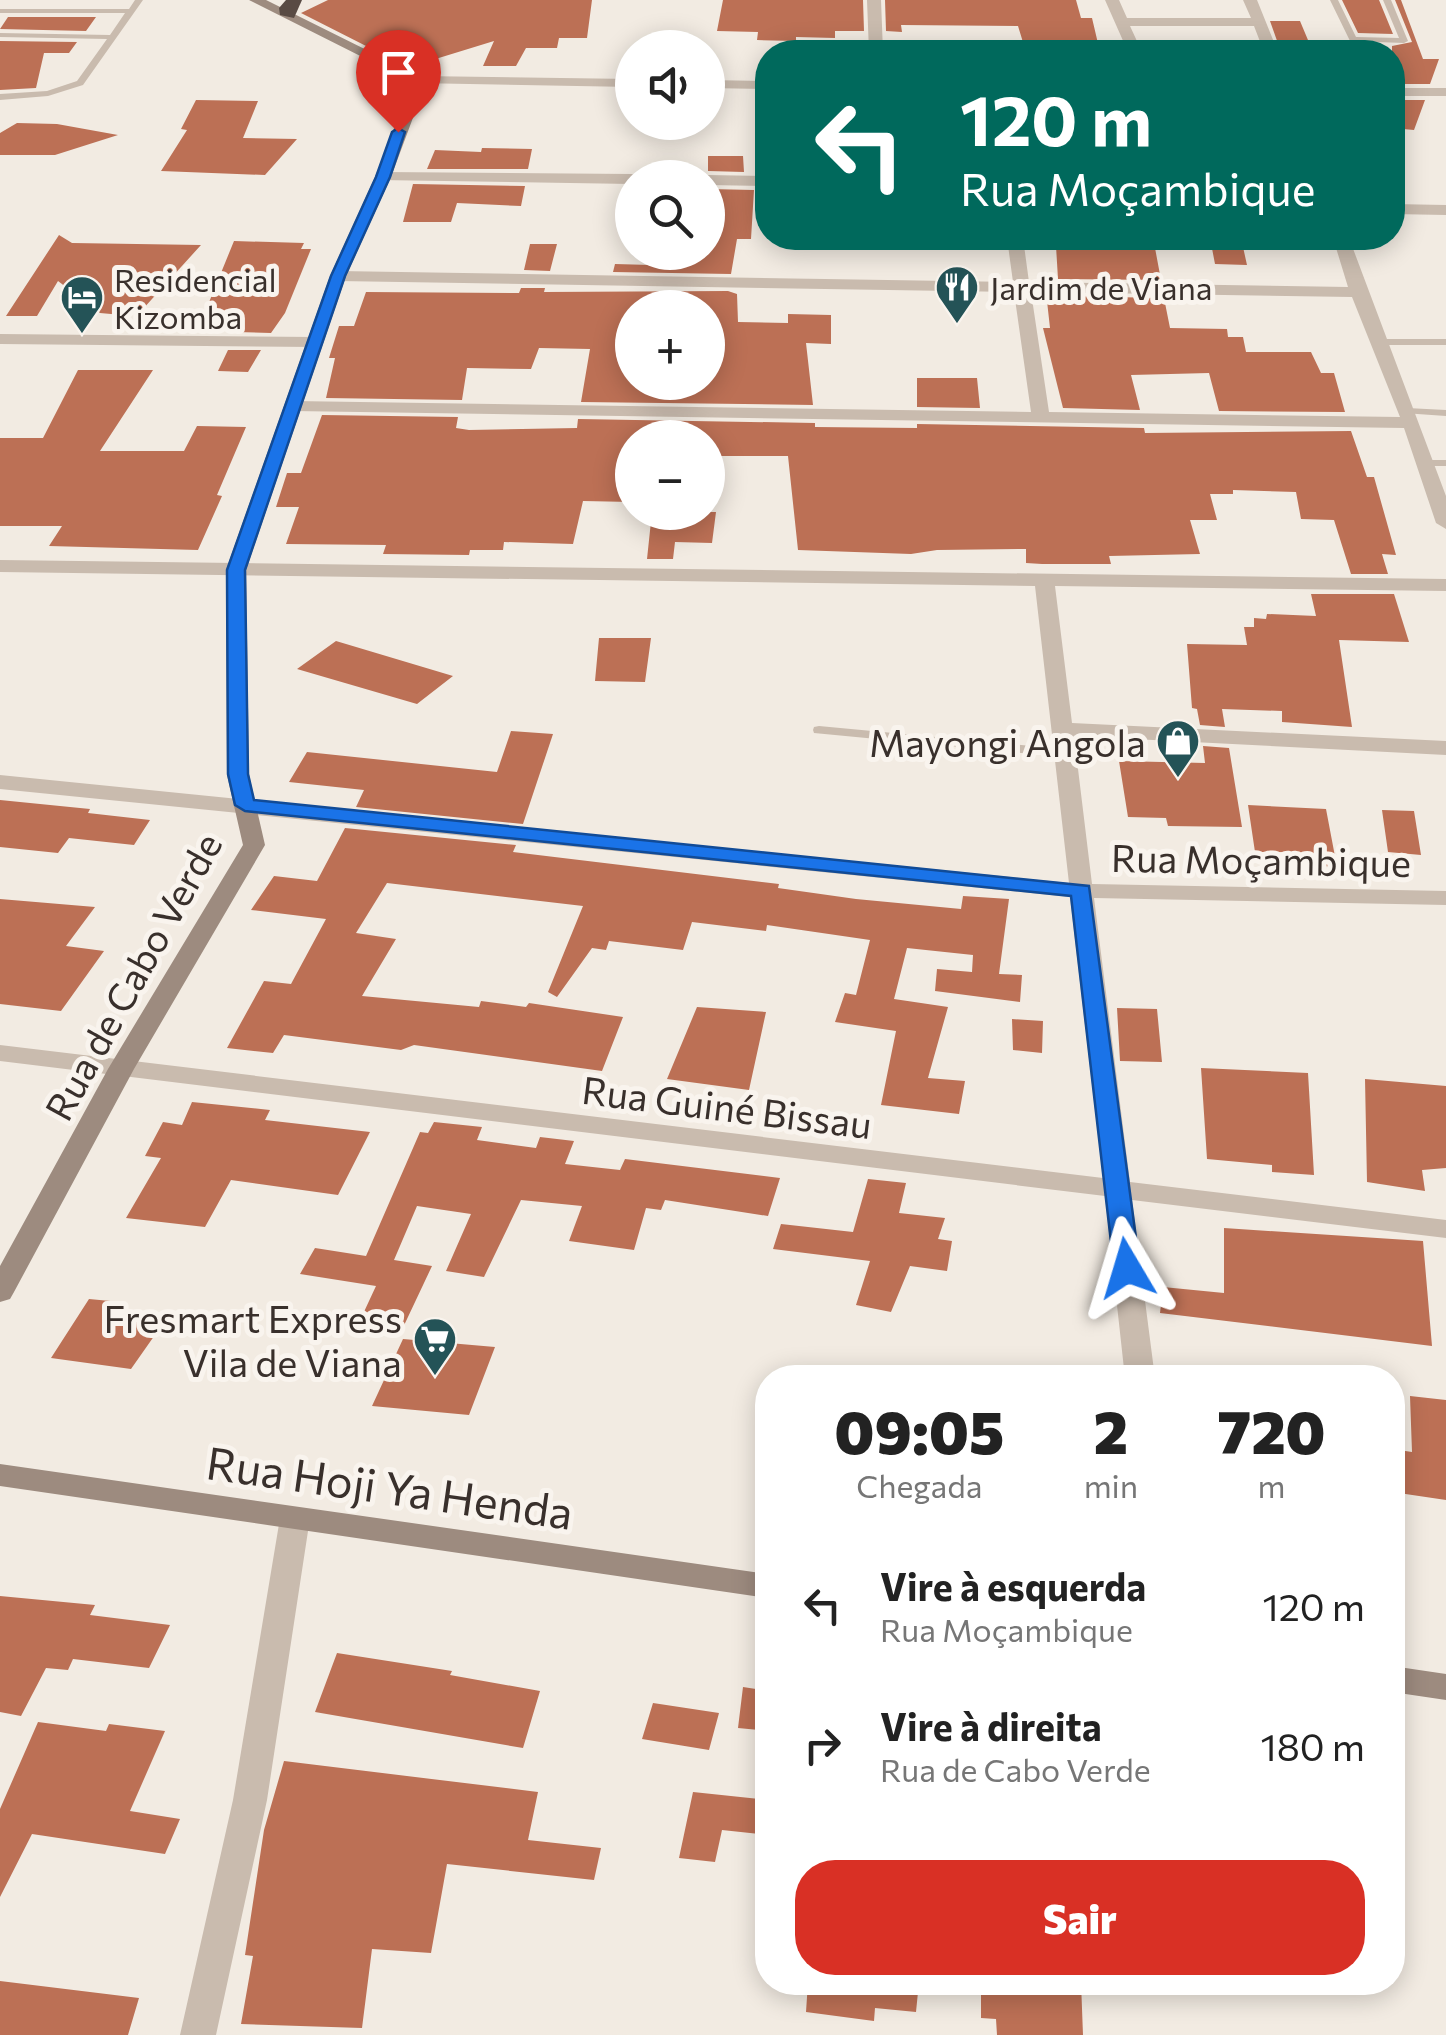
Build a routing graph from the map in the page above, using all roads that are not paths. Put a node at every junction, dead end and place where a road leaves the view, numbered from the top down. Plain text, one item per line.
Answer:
1 (139, 0) edge
2 (256, 0) edge
3 (874, 0) edge
4 (1112, 0) edge
5 (1250, 0) edge
6 (1334, 0) edge
7 (1387, 0) edge
8 (291, 7) edge
9 (0, 12) edge
10 (131, 12) junction
11 (1122, 22) junction
12 (1259, 22) junction
13 (0, 35) edge
14 (112, 37) junction
15 (876, 40) edge
16 (1130, 40) edge
17 (1266, 40) edge
18 (1378, 40) edge
19 (1404, 40) edge
20 (420, 80) junction
21 (615, 83) edge
22 (725, 84) edge
23 (755, 85) edge
24 (1405, 92) edge
25 (1446, 92) edge
26 (0, 97) edge
27 (383, 177) junction
28 (615, 180) edge
29 (725, 180) edge
30 (755, 181) edge
31 (1405, 209) edge
32 (1446, 210) edge
33 (1017, 250) edge
34 (1345, 250) edge
35 (338, 276) junction
36 (1022, 287) junction
37 (1358, 292) junction
38 (0, 339) edge
39 (315, 342) junction
40 (1378, 342) junction
41 (1446, 342) edge
42 (293, 406) junction
43 (1446, 412) edge
44 (1040, 415) junction
45 (1408, 417) junction
46 (1423, 463) junction
47 (1446, 463) edge
48 (1446, 523) edge
49 (0, 566) edge
50 (236, 570) junction
51 (1044, 581) junction
52 (1446, 584) edge
53 (819, 730) dead end
54 (1063, 741) junction
55 (1446, 748) edge
56 (0, 782) edge
57 (245, 805) junction
58 (1081, 890) junction
59 (1446, 898) edge
60 (0, 1053) edge
61 (120, 1068) junction
62 (1118, 1192) junction
63 (1446, 1229) edge
64 (0, 1292) edge
65 (1138, 1365) edge
66 (0, 1475) edge
67 (295, 1518) junction
68 (755, 1584) edge
69 (1405, 1681) edge
70 (1446, 1687) edge
71 (198, 2035) edge

1 - 10 lane
2 - 8 main road
3 - 15 street
4 - 11 street
5 - 12 street
6 - 18 lane
7 - 19 lane
8 - 20 main road
9 - 10 lane
10 - 14 lane
11 - 12 street
11 - 16 street
12 - 17 street
13 - 14 lane
14 - 26 lane
20 - 21 street
20 - 27 main road, Rua de Cabo Verde
22 - 23 street
24 - 25 street
27 - 28 street
27 - 35 main road, Rua de Cabo Verde
29 - 30 street
31 - 32 street
33 - 36 street
34 - 37 street
35 - 36 street
35 - 39 main road, Rua de Cabo Verde
36 - 37 street
36 - 44 street
37 - 40 street
38 - 39 street
39 - 42 main road, Rua de Cabo Verde
40 - 41 lane
40 - 45 street
42 - 44 street
42 - 50 main road, Rua de Cabo Verde
43 - 45 lane
44 - 45 street
45 - 46 street
46 - 47 lane
46 - 48 street
49 - 50 street
50 - 51 street
50 - 57 main road, Rua de Cabo Verde
51 - 52 street
51 - 54 street
53 - 54 lane
54 - 55 street
54 - 58 street
56 - 57 street, Rua Moçambique
57 - 58 street, Rua Moçambique
57 - 61 main road, Rua de Cabo Verde
58 - 59 street, Rua Moçambique
58 - 62 street
60 - 61 street, Rua Guiné Bissau
61 - 62 street, Rua Guiné Bissau
61 - 64 main road, Rua de Cabo Verde
62 - 63 street, Rua Guiné Bissau
62 - 65 street
66 - 67 main road, Rua Hoji Ya Henda
67 - 68 main road, Rua Hoji Ya Henda
67 - 71 street
69 - 70 main road

